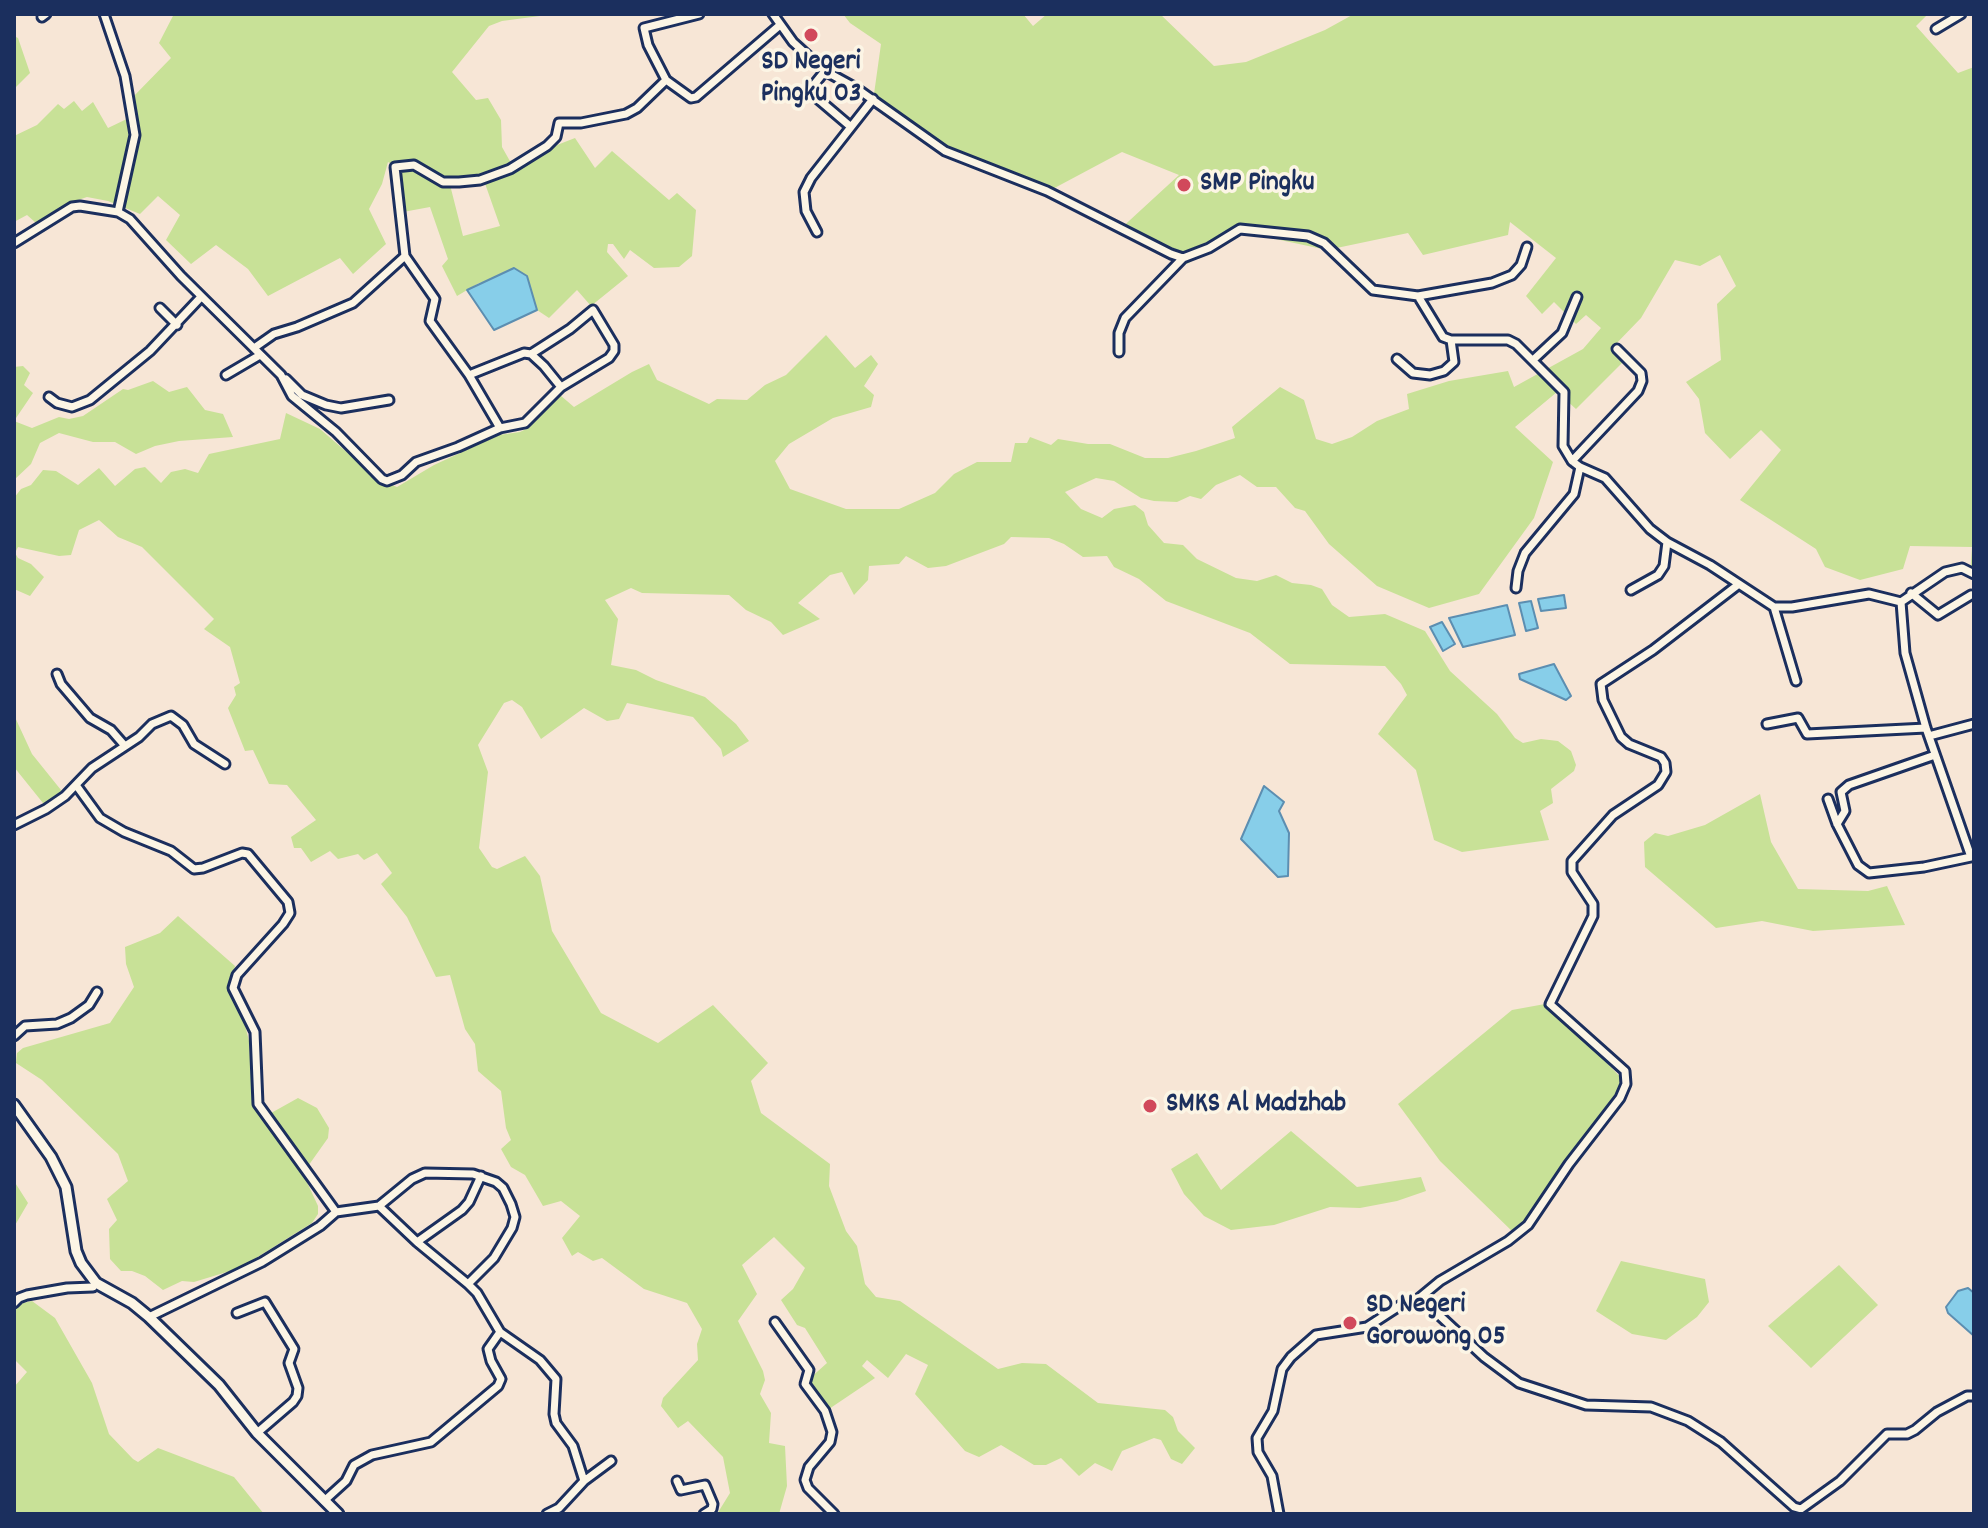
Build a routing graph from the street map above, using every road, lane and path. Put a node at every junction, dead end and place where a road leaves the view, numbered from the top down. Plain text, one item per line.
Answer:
1 (104, 14) edge
2 (699, 14) edge
3 (773, 14) edge
4 (1961, 14) edge
5 (780, 25) junction
6 (1936, 29) dead end
7 (825, 71) junction
8 (666, 80) junction
9 (873, 99) junction
10 (851, 127) junction
11 (118, 212) junction
12 (817, 232) dead end
13 (14, 243) edge
14 (1527, 247) dead end
15 (405, 256) junction
16 (1183, 258) junction
17 (1418, 296) junction
18 (201, 297) junction
19 (1577, 297) dead end
20 (160, 308) dead end
21 (177, 325) junction
22 (1451, 340) junction
23 (254, 348) junction
24 (1617, 349) dead end
25 (1119, 352) dead end
26 (531, 354) junction
27 (260, 355) junction
28 (1397, 359) dead end
29 (1533, 360) junction
30 (226, 375) dead end
31 (281, 375) junction
32 (469, 375) junction
33 (561, 387) junction
34 (49, 397) dead end
35 (389, 400) dead end
36 (500, 428) junction
37 (1572, 461) junction
38 (1580, 467) junction
39 (1667, 542) junction
40 (1974, 574) edge
41 (1739, 584) junction
42 (1516, 588) dead end
43 (1631, 590) dead end
44 (1911, 593) junction
45 (1971, 595) dead end
46 (1901, 602) junction
47 (1774, 607) junction
48 (57, 674) dead end
49 (1796, 681) dead end
50 (1767, 724) dead end
51 (1974, 724) edge
52 (1927, 732) junction
53 (125, 746) junction
54 (1935, 755) junction
55 (225, 764) dead end
56 (76, 785) junction
57 (1828, 799) dead end
58 (1837, 824) junction
59 (14, 825) edge
60 (97, 992) dead end
61 (14, 1036) edge
62 (14, 1105) edge
63 (481, 1176) junction
64 (379, 1206) junction
65 (336, 1212) junction
66 (417, 1242) junction
67 (468, 1284) junction
68 (93, 1287) dead end
69 (16, 1299) edge
70 (1417, 1300) junction
71 (237, 1313) dead end
72 (149, 1317) junction
73 (775, 1322) dead end
74 (500, 1332) junction
75 (1974, 1396) edge
76 (257, 1433) junction
77 (611, 1461) dead end
78 (584, 1481) junction
79 (677, 1481) dead end
80 (324, 1501) junction
81 (338, 1514) edge
82 (547, 1514) edge
83 (704, 1514) edge
84 (834, 1514) edge
85 (1279, 1514) edge

1 - 11 street
2 - 8 street
3 - 5 street
4 - 6 street
5 - 7 street
5 - 8 street
7 - 9 street
7 - 10 street
8 - 15 street
9 - 10 street
9 - 16 street
10 - 12 street
11 - 13 street
11 - 18 street
14 - 17 street
15 - 23 street
15 - 32 street
16 - 17 street
16 - 25 street
17 - 22 street
18 - 21 street
18 - 23 street
19 - 29 street
20 - 21 street
21 - 34 street
22 - 28 street
22 - 29 street
23 - 27 street
24 - 37 street
26 - 32 street
26 - 33 street
26 - 33 street
27 - 30 street
27 - 31 street
29 - 37 street
31 - 35 street
31 - 36 street
32 - 36 street
33 - 36 street
37 - 38 street
38 - 39 street
38 - 42 street
39 - 41 street
39 - 43 street
40 - 44 street
41 - 47 street
41 - 70 street
44 - 45 street
44 - 46 street
46 - 47 street
46 - 52 street
47 - 49 street
48 - 53 street
50 - 52 street
51 - 52 street
52 - 54 street
53 - 55 street
53 - 56 street
54 - 58 street
54 - 58 street
56 - 59 street
56 - 65 street
57 - 58 street
60 - 61 street
62 - 72 street
63 - 64 street
63 - 66 street
63 - 67 street
64 - 65 street
64 - 66 street
65 - 72 street
66 - 67 street
67 - 74 street
68 - 69 street
70 - 75 street
70 - 85 street
71 - 76 street
72 - 76 street
73 - 84 street
74 - 78 street
74 - 80 street
76 - 80 street
77 - 78 street
78 - 82 street
79 - 83 street
80 - 81 street

